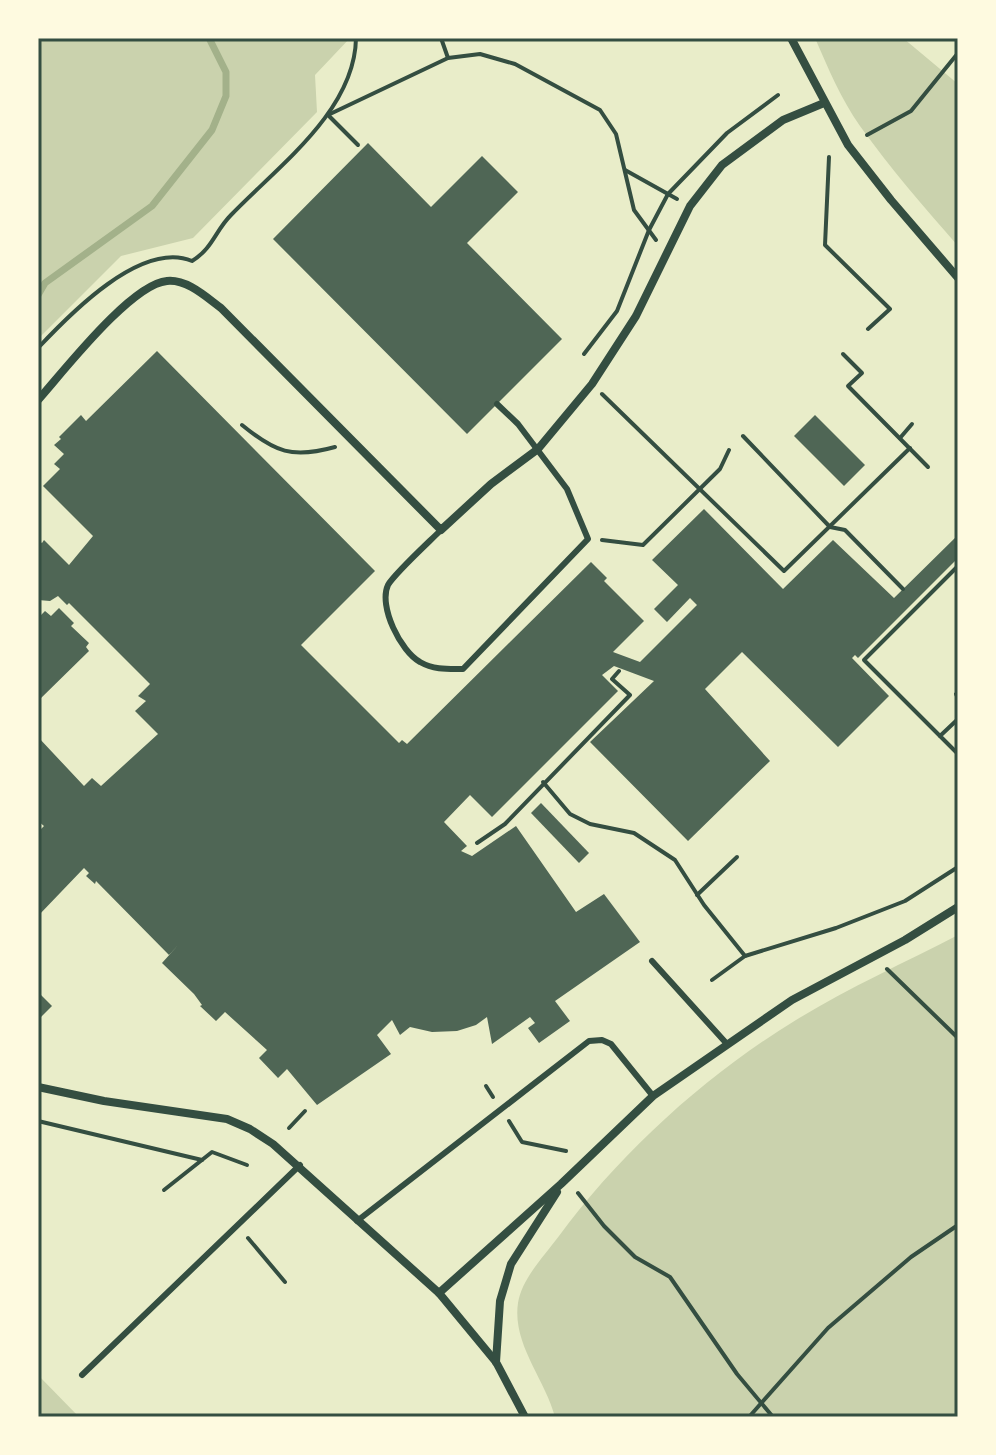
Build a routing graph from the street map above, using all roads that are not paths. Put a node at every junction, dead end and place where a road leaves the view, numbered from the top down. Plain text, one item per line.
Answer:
1 (791, 38) edge
2 (824, 103) junction
3 (958, 278) edge
4 (38, 400) edge
5 (497, 404) dead end
6 (538, 449) junction
7 (441, 530) junction
8 (958, 907) edge
9 (652, 961) dead end
10 (727, 1044) junction
11 (38, 1087) edge
12 (653, 1096) junction
13 (300, 1165) junction
14 (561, 1184) junction
15 (357, 1221) junction
16 (439, 1293) junction
17 (496, 1362) junction
18 (82, 1375) dead end
19 (525, 1417) edge

1 - 2 street
2 - 3 street
2 - 6 street
4 - 7 street
5 - 6 lane
6 - 7 street
6 - 7 lane
8 - 10 street
9 - 10 lane
10 - 12 street
11 - 13 street
12 - 14 street
12 - 15 lane
13 - 15 street
13 - 18 lane
14 - 16 street
14 - 17 street
15 - 16 street
16 - 17 street
17 - 19 street

